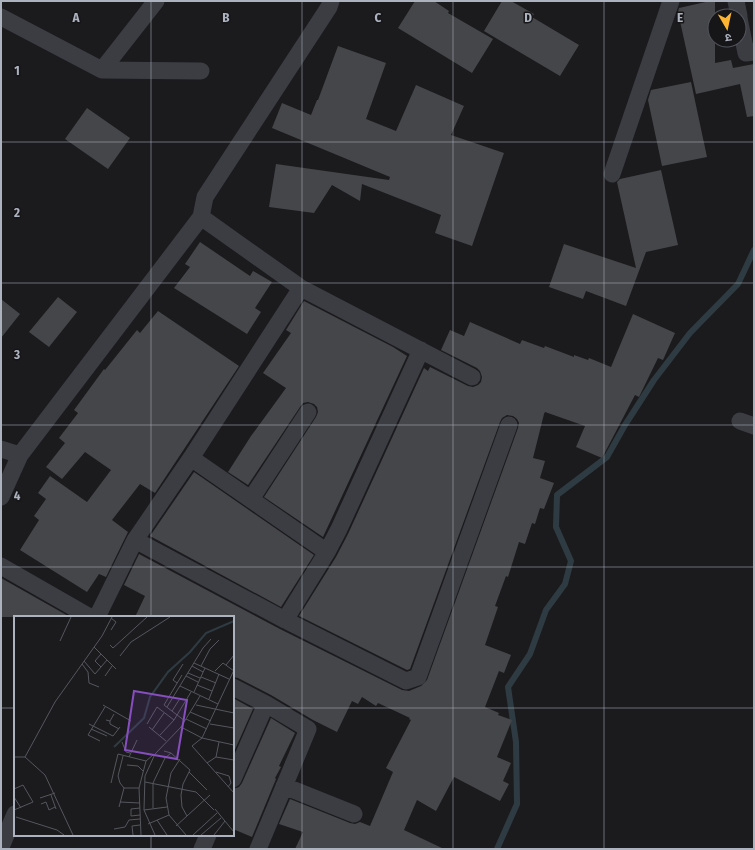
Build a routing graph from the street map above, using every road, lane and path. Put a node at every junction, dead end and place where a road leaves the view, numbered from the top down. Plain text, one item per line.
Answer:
1 (156, 1) edge
2 (671, 1) edge
3 (332, 3) edge
4 (1, 18) edge
5 (745, 48) edge
6 (754, 52) edge
7 (102, 70) junction
8 (201, 71) dead end
9 (612, 174) dead end
10 (201, 217) junction
11 (301, 288) junction
12 (421, 350) junction
13 (472, 378) dead end
14 (308, 412) dead end
15 (509, 425) dead end
16 (1, 449) edge
17 (20, 455) junction
18 (191, 458) junction
19 (1, 497) edge
20 (251, 499) junction
21 (135, 540) junction
22 (327, 552) junction
23 (1, 566) edge
24 (88, 616) edge
25 (97, 616) edge
26 (285, 620) junction
27 (234, 688) edge
28 (266, 704) junction
29 (234, 777) edge
30 (284, 786) junction
31 (354, 814) dead end
32 (14, 816) edge
33 (208, 836) edge
34 (1, 847) edge
35 (202, 849) edge
36 (258, 849) edge

1 - 7 street
2 - 9 street
3 - 10 street
4 - 7 street
5 - 6 street
7 - 8 street
10 - 11 street
10 - 17 street
11 - 12 street
11 - 18 street
12 - 13 street
12 - 22 street
14 - 20 street
15 - 26 street
16 - 17 street
17 - 19 street
18 - 20 street
18 - 21 street
20 - 22 street
21 - 25 street
21 - 26 street
22 - 26 street
23 - 24 street
27 - 28 street
28 - 29 street
28 - 30 street
30 - 31 street
30 - 36 street
32 - 34 street
33 - 35 street

